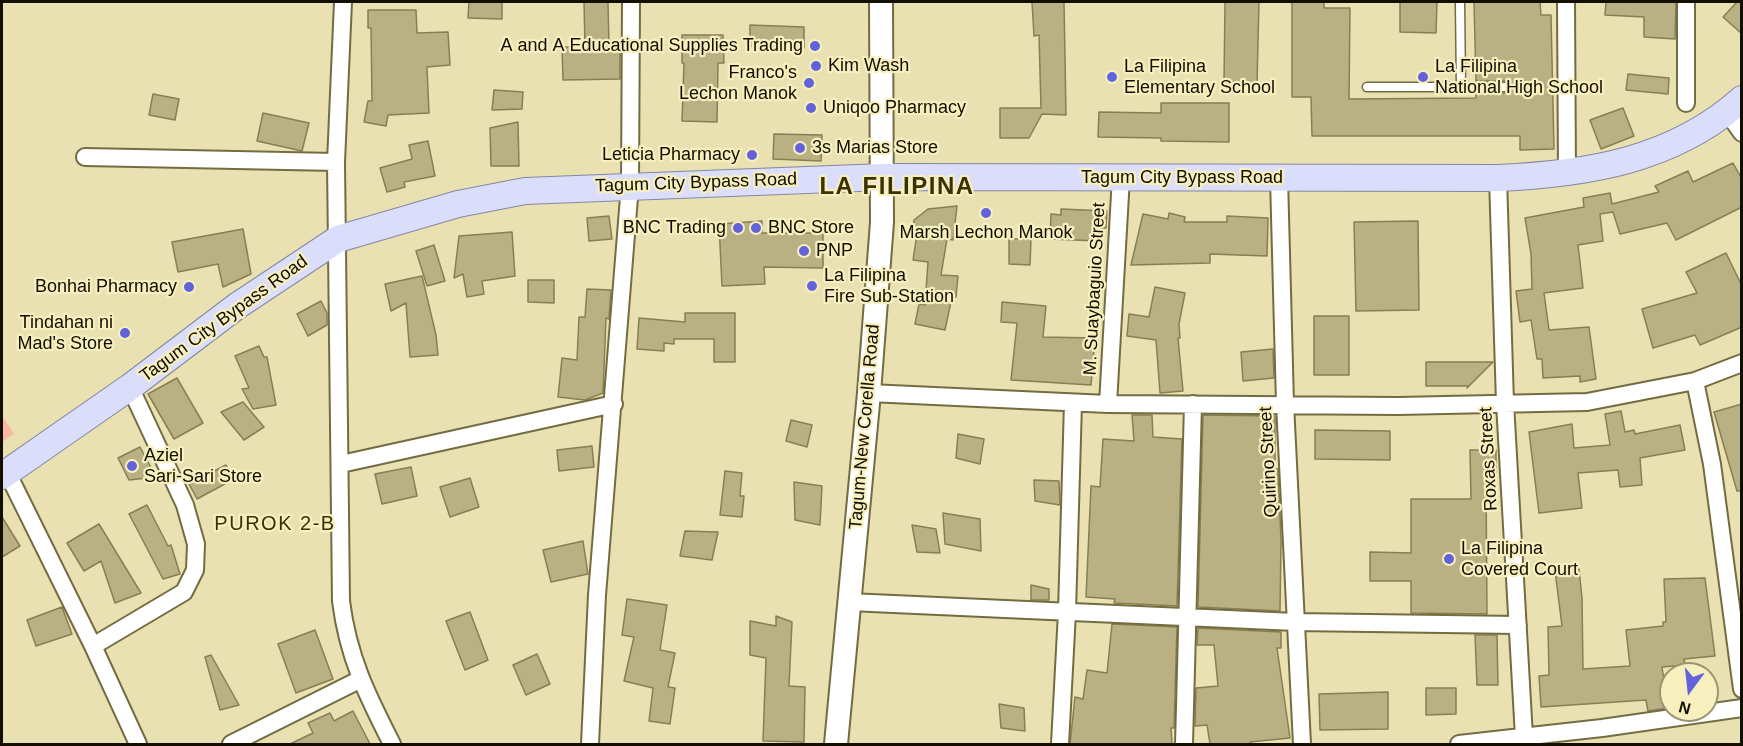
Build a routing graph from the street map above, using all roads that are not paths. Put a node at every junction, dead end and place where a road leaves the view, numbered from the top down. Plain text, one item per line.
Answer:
1 (343, 2) edge
2 (631, 2) edge
3 (881, 2) edge
4 (1460, 2) edge
5 (1566, 2) edge
6 (1686, 2) edge
7 (1367, 87) dead end
8 (1505, 87) dead end
9 (1461, 88) junction
10 (1686, 102) dead end
11 (1734, 106) edge
12 (1742, 133) edge
13 (85, 157) dead end
14 (336, 162) junction
15 (1568, 174) junction
16 (884, 177) junction
17 (1121, 177) junction
18 (1279, 178) junction
19 (1498, 178) junction
20 (630, 185) junction
21 (338, 239) junction
22 (1742, 363) edge
23 (1695, 381) junction
24 (130, 387) junction
25 (869, 393) junction
26 (1073, 403) junction
27 (1505, 403) junction
28 (614, 404) junction
29 (1108, 404) junction
30 (1192, 404) junction
31 (1286, 404) junction
32 (341, 464) junction
33 (4, 474) edge
34 (849, 602) junction
35 (1067, 612) junction
36 (1188, 616) junction
37 (1295, 622) junction
38 (1518, 625) junction
39 (93, 646) junction
40 (359, 680) junction
41 (1742, 688) edge
42 (1742, 708) edge
43 (1603, 736) edge
44 (1524, 737) junction
45 (138, 744) edge
46 (231, 744) edge
47 (392, 744) edge
48 (590, 744) edge
49 (836, 744) edge
50 (1060, 744) edge
51 (1184, 744) edge
52 (1302, 744) edge
53 (1459, 744) edge

1 - 14 street
2 - 20 street
3 - 16 main road, Tagum-New Corella Road
4 - 9 lane
5 - 15 street
6 - 10 street
7 - 9 lane
8 - 9 lane
11 - 12 street
11 - 15 main road, Tagum City Bypass Road
13 - 14 street
14 - 21 street
15 - 19 main road, Tagum City Bypass Road
16 - 17 main road, Tagum City Bypass Road
16 - 20 main road, Tagum City Bypass Road
16 - 25 main road, Tagum-New Corella Road
17 - 18 main road, Tagum City Bypass Road
17 - 29 street, M. Suaybaguio Street
18 - 19 main road, Tagum City Bypass Road
18 - 31 street, Quirino Street
19 - 27 street, Roxas Street
20 - 21 main road, Tagum City Bypass Road
20 - 28 street
21 - 24 main road, Tagum City Bypass Road
21 - 32 street
22 - 23 street
23 - 27 street
23 - 41 street
24 - 33 main road, Tagum City Bypass Road
24 - 39 street
25 - 26 street
25 - 34 main road, Tagum-New Corella Road
26 - 29 street
26 - 35 street
27 - 31 street
27 - 38 street, Roxas Street
28 - 32 street
28 - 48 street
29 - 30 street
30 - 31 street
30 - 36 street
31 - 37 street, Quirino Street
32 - 40 street
33 - 39 street
34 - 35 street
34 - 49 main road, Tagum-New Corella Road
35 - 36 street
35 - 50 street
36 - 37 street
36 - 51 street
37 - 38 street
37 - 52 street, Quirino Street
38 - 44 street, Roxas Street
39 - 45 street
40 - 46 street
40 - 47 street
42 - 43 street
43 - 44 street
44 - 53 street

